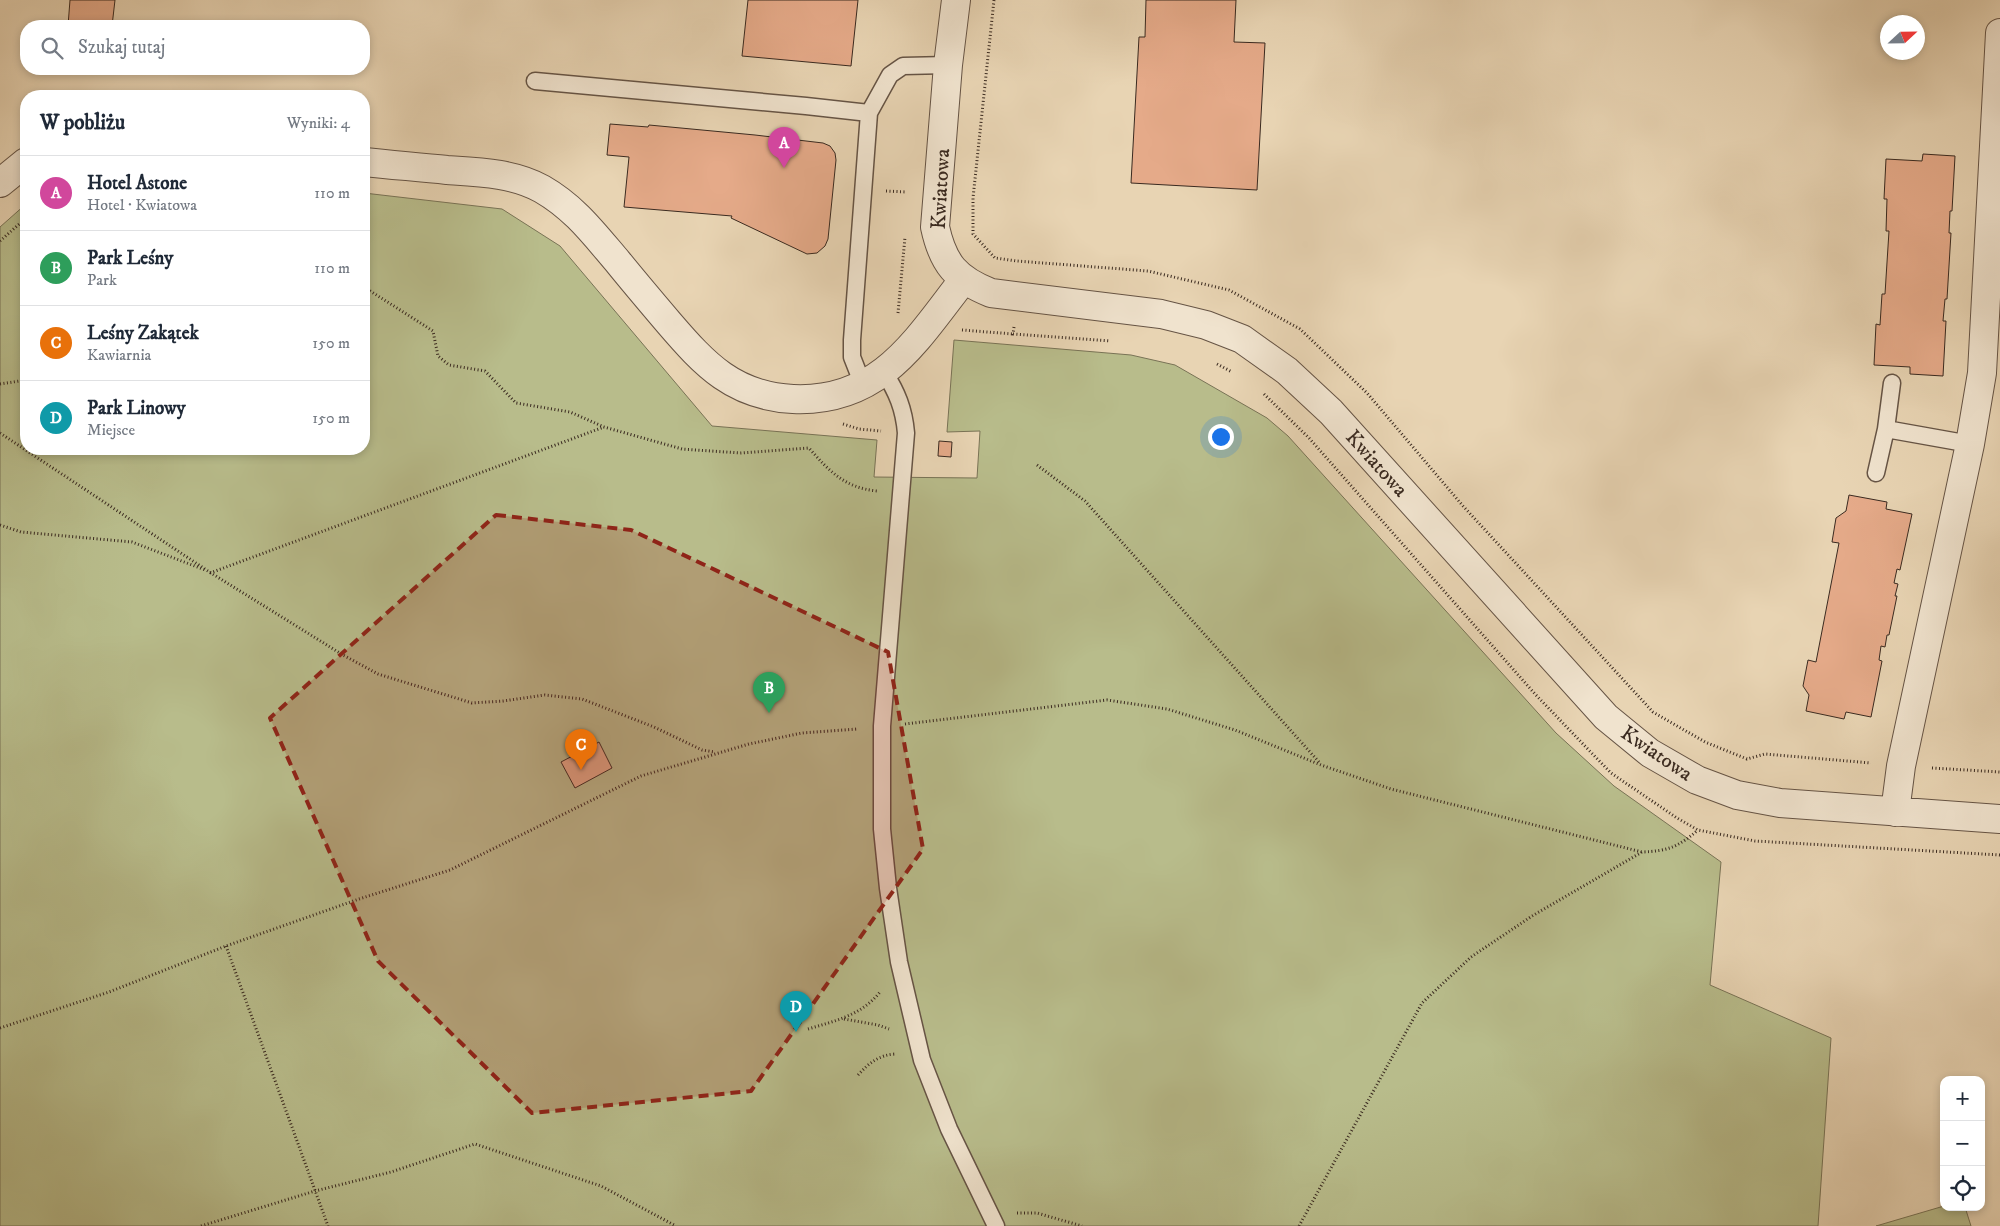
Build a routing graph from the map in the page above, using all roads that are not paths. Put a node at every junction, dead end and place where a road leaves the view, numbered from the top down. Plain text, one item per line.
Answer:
1 (956, 0) edge
2 (2000, 33) edge
3 (948, 65) junction
4 (535, 81) dead end
5 (868, 113) junction
6 (370, 163) edge
7 (20, 167) edge
8 (0, 183) edge
9 (1995, 233) edge
10 (964, 279) junction
11 (874, 379) junction
12 (1892, 383) dead end
13 (1886, 429) junction
14 (1970, 444) junction
15 (1876, 473) dead end
16 (1895, 812) junction
17 (2000, 818) edge
18 (992, 1220) edge

1 - 3 street, Kwiatowa
2 - 9 street
3 - 5 lane
3 - 10 street, Kwiatowa
4 - 5 lane
5 - 11 lane
6 - 11 street
7 - 8 street
9 - 14 street
10 - 11 street
10 - 16 street, Kwiatowa
11 - 18 lane
12 - 13 lane
13 - 14 lane
13 - 15 lane
14 - 16 street
16 - 17 street, Kwiatowa

